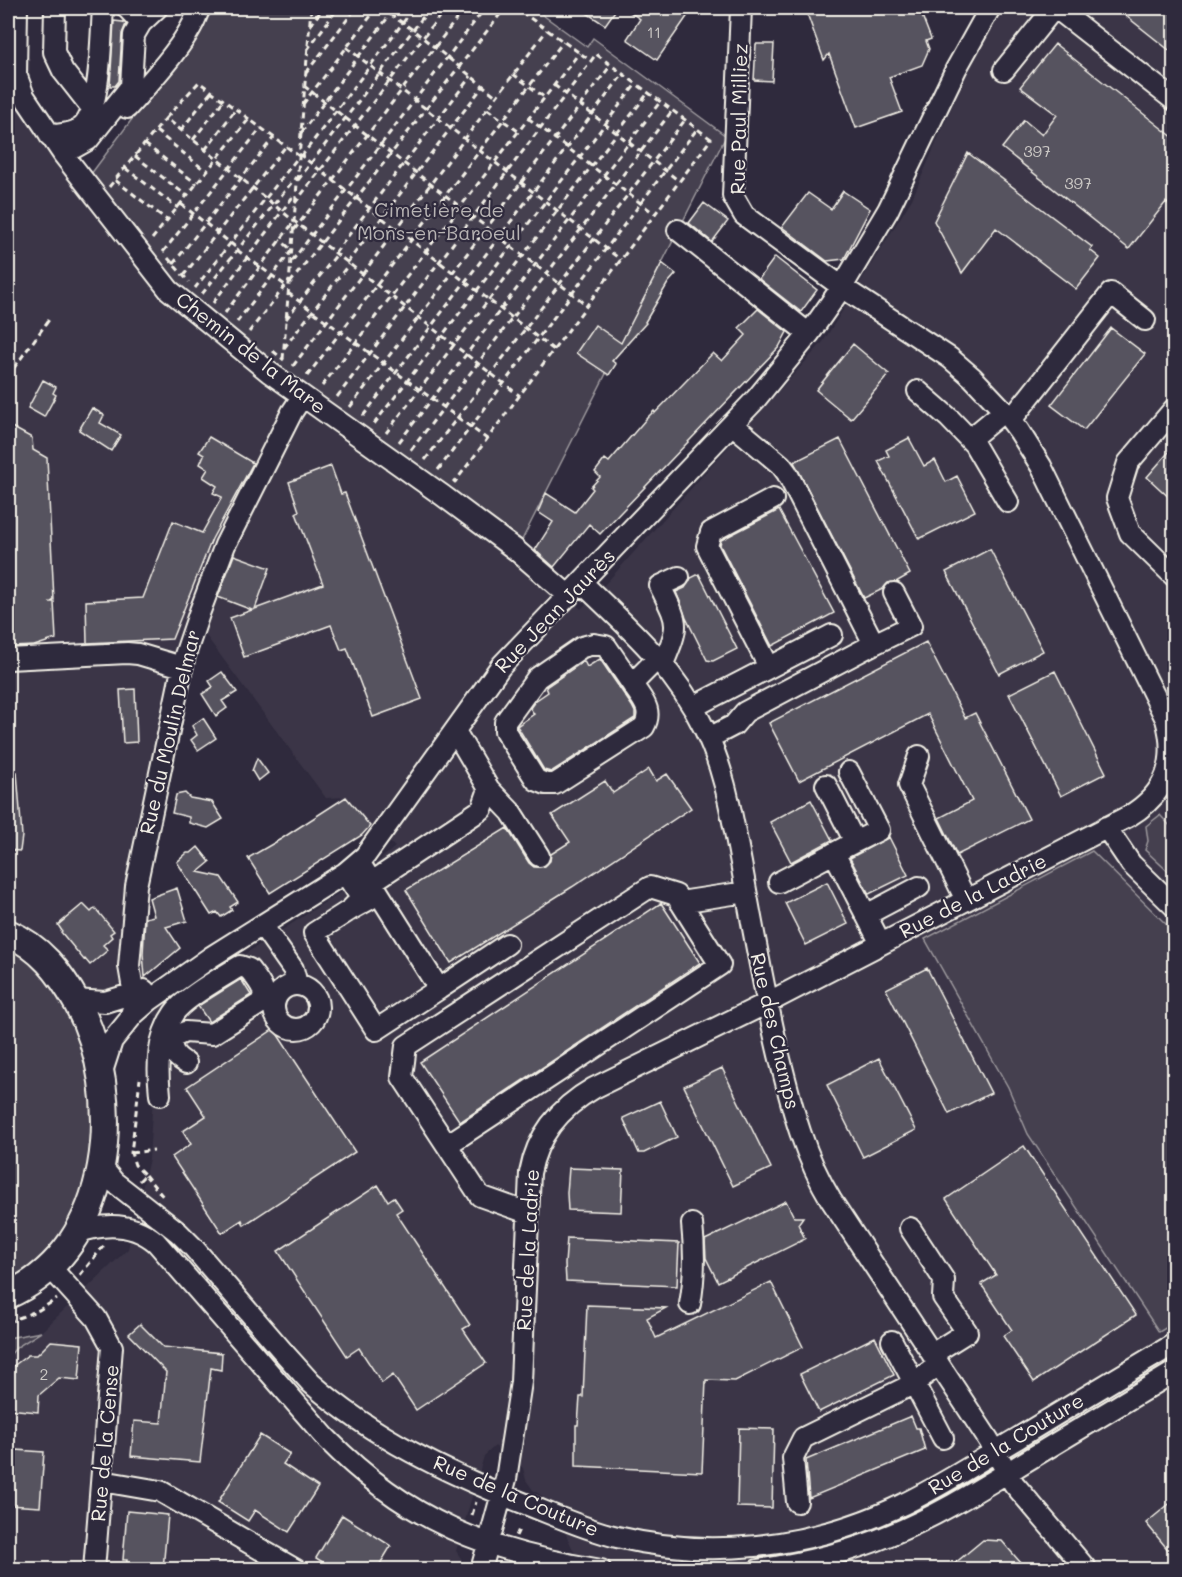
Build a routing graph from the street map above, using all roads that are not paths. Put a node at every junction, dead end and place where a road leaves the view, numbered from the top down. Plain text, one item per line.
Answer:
1 (17, 8) edge
2 (55, 8) edge
3 (103, 8) edge
4 (127, 8) edge
5 (157, 8) edge
6 (199, 8) edge
7 (741, 8) edge
8 (990, 8) edge
9 (1055, 8) edge
10 (141, 23) junction
11 (1004, 70) dead end
12 (1174, 100) edge
13 (92, 108) junction
14 (50, 136) junction
15 (88, 140) junction
16 (63, 154) junction
17 (678, 230) dead end
18 (842, 287) junction
19 (1146, 320) dead end
20 (809, 334) junction
21 (918, 391) dead end
22 (302, 397) junction
23 (1174, 409) edge
24 (1007, 416) junction
25 (732, 424) junction
26 (970, 439) junction
27 (773, 499) dead end
28 (1008, 502) dead end
29 (1174, 576) edge
30 (679, 577) dead end
31 (576, 589) junction
32 (894, 593) dead end
33 (832, 635) dead end
34 (874, 644) junction
35 (8, 659) edge
36 (661, 661) junction
37 (182, 667) junction
38 (769, 667) junction
39 (632, 684) junction
40 (693, 706) junction
41 (455, 731) junction
42 (709, 738) junction
43 (919, 756) dead end
44 (849, 772) dead end
45 (826, 785) dead end
46 (489, 789) junction
47 (1106, 827) junction
48 (855, 842) junction
49 (834, 853) junction
50 (539, 856) dead end
51 (352, 867) junction
52 (372, 882) junction
53 (779, 882) dead end
54 (919, 887) dead end
55 (746, 892) junction
56 (966, 900) junction
57 (680, 902) junction
58 (1174, 906) edge
59 (350, 909) junction
60 (866, 915) junction
61 (262, 925) junction
62 (8, 933) edge
63 (507, 944) dead end
64 (881, 944) junction
65 (212, 957) junction
66 (297, 984) dead end
67 (439, 989) junction
68 (134, 994) junction
69 (75, 1000) junction
70 (767, 1003) junction
71 (130, 1018) junction
72 (186, 1063) dead end
73 (101, 1075) junction
74 (160, 1095) dead end
75 (447, 1146) junction
76 (101, 1166) junction
77 (528, 1213) junction
78 (692, 1224) dead end
79 (909, 1228) dead end
80 (76, 1233) junction
81 (50, 1267) junction
82 (8, 1295) edge
83 (690, 1304) dead end
84 (892, 1341) dead end
85 (1174, 1344) edge
86 (935, 1359) junction
87 (1174, 1372) edge
88 (915, 1383) junction
89 (943, 1438) dead end
90 (996, 1451) junction
91 (1007, 1473) junction
92 (102, 1481) junction
93 (504, 1487) junction
94 (797, 1502) dead end
95 (489, 1545) junction
96 (94, 1569) edge
97 (296, 1569) edge
98 (482, 1569) edge
99 (601, 1569) edge
100 (758, 1569) edge
101 (1087, 1569) edge

1 - 14 street, Chemin de la Mare
2 - 13 street
3 - 13 street
4 - 10 street
5 - 10 street
6 - 15 street
7 - 18 street, Rue Paul Milliez
8 - 18 street, Rue Jean Jaurès
9 - 11 street
9 - 12 street
10 - 15 street
13 - 14 street
14 - 16 street, Chemin de la Mare
15 - 16 street
16 - 22 street, Chemin de la Mare
17 - 20 street
18 - 20 street, Rue Jean Jaurès
18 - 24 street, Rue de la Ladrie
19 - 24 street
20 - 25 street, Rue Jean Jaurès
21 - 26 street
22 - 31 street, Chemin de la Mare
22 - 37 street, Rue du Moulin Delmar
23 - 29 street
24 - 26 street
24 - 47 street, Rue de la Ladrie
25 - 31 street, Rue Jean Jaurès
25 - 34 street
26 - 28 street
27 - 38 street
30 - 36 street
31 - 36 street, Rue des Champs
31 - 41 street, Rue Jean Jaurès
32 - 34 street
33 - 38 street
34 - 42 street
35 - 37 street
36 - 39 street
36 - 40 street, Rue des Champs
37 - 68 street, Rue du Moulin Delmar
38 - 40 street
39 - 39 street
40 - 42 street, Rue des Champs
41 - 46 street
41 - 51 street, Rue Jean Jaurès
42 - 55 street, Rue des Champs
43 - 56 street
44 - 48 street
45 - 48 street
46 - 50 street
46 - 52 street
47 - 56 street, Rue de la Ladrie
47 - 58 street
48 - 49 street
49 - 53 street
49 - 60 street
51 - 52 street
51 - 59 street
51 - 61 street, Rue Jean Jaurès
52 - 59 street
52 - 67 street
54 - 60 street
55 - 57 street
55 - 70 street, Rue des Champs
56 - 64 street, Rue de la Ladrie
57 - 75 street
57 - 75 street
59 - 67 street
60 - 64 street
61 - 65 street, Rue Jean Jaurès
61 - 66 street
62 - 69 main road
63 - 67 street
64 - 70 street, Rue de la Ladrie
65 - 68 street, Rue Jean Jaurès
65 - 71 street, Rue Jean Jaurès
68 - 69 street, Rue Jean Jaurès
68 - 71 street, Rue du Moulin Delmar
69 - 73 main road
70 - 77 street, Rue de la Ladrie
70 - 86 street, Rue des Champs
71 - 73 street, Rue Jean Jaurès
72 - 74 street
73 - 76 main road
75 - 77 street
76 - 80 main road
76 - 93 street, Rue de la Couture
77 - 93 street, Rue de la Ladrie
78 - 83 street
79 - 86 street
80 - 81 main road
80 - 95 street, Rue de la Couture
81 - 82 main road
81 - 92 street, Rue de la Cense
84 - 88 street
85 - 90 street, Rue de la Couture
86 - 88 street
86 - 90 street, Rue des Champs
87 - 91 street, Rue de la Couture
88 - 89 street
88 - 94 street
90 - 91 street, Rue des Champs
90 - 93 street, Rue de la Couture
91 - 100 street, Rue de la Couture
91 - 101 street, Rue des Champs
92 - 96 street, Rue de la Cense
92 - 97 street
93 - 95 street, Rue de la Ladrie
95 - 98 street, Rue de la Ladrie
95 - 99 street, Rue de la Couture

